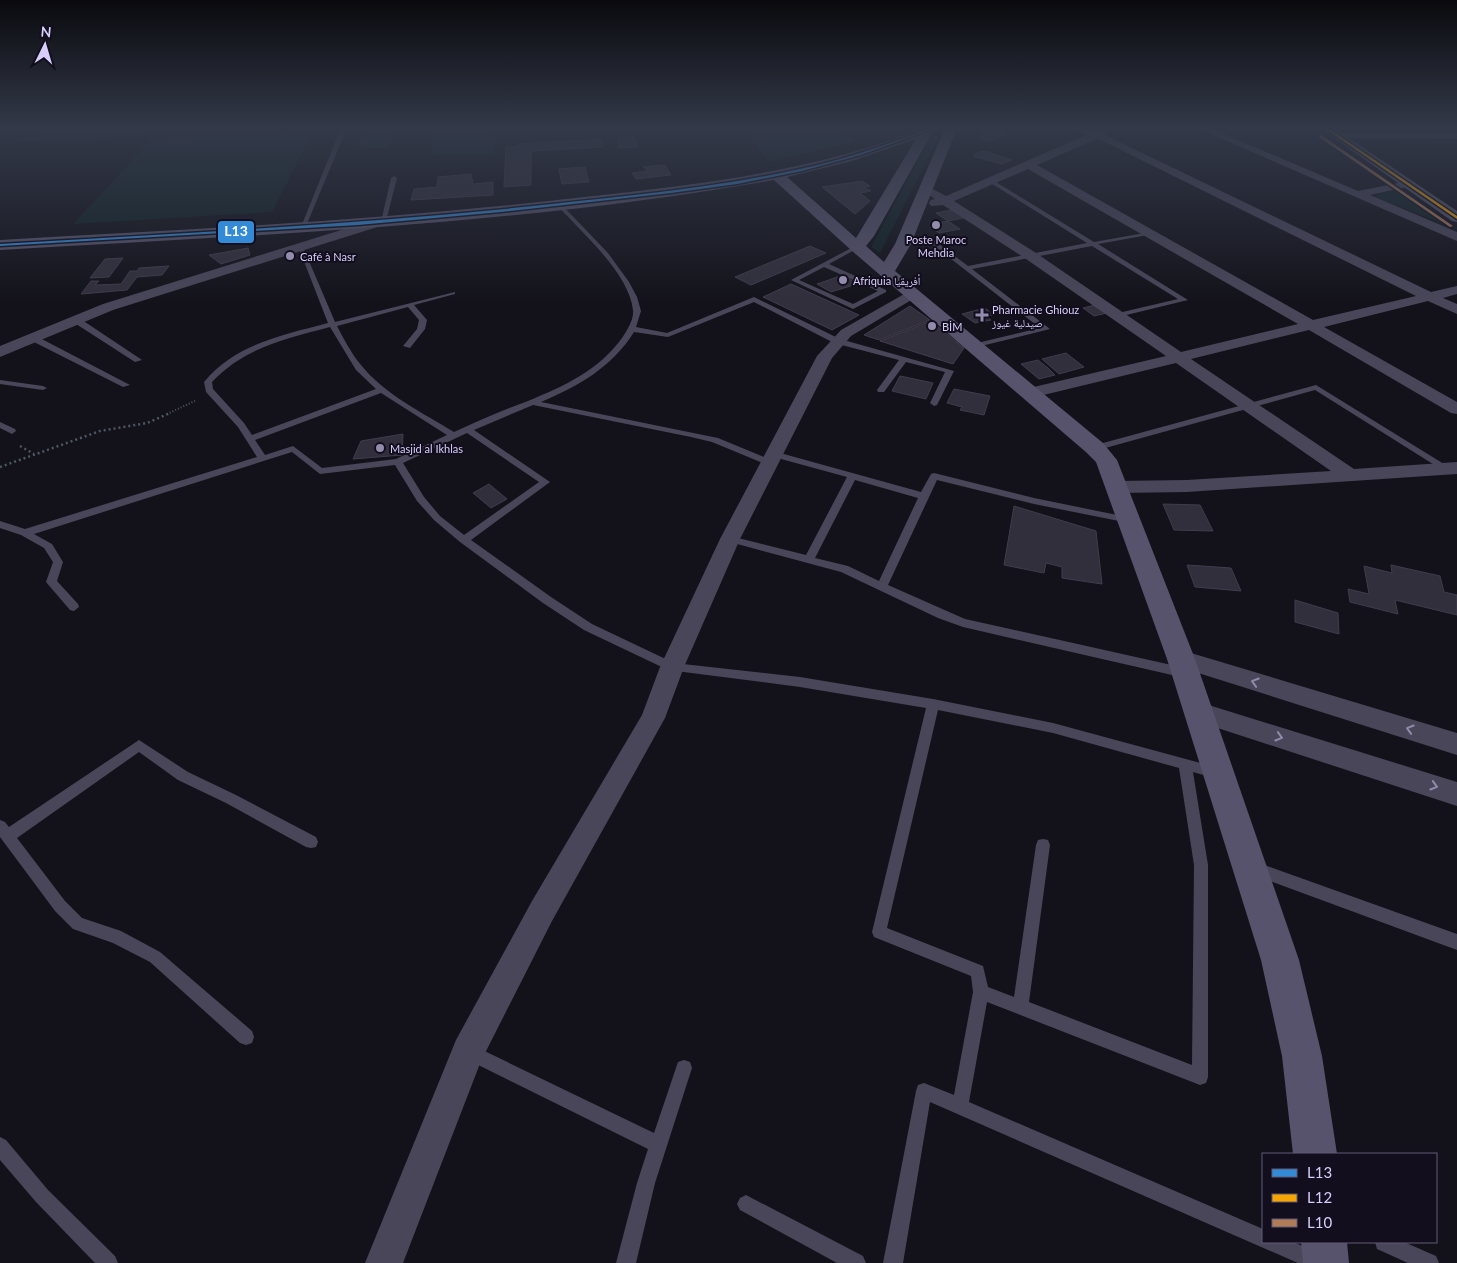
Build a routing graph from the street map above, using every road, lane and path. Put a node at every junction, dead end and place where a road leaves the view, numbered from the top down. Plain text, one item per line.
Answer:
1 (320, 187) edge
2 (392, 187) edge
3 (691, 187) edge
4 (790, 187) edge
5 (895, 187) edge
6 (978, 187) edge
7 (1001, 187) edge
8 (1068, 187) edge
9 (1205, 187) edge
10 (1341, 187) edge
11 (1393, 187) edge
12 (1412, 187) edge
13 (927, 189) joint
14 (1358, 194) junction
15 (947, 200) junction
16 (560, 205) junction
17 (919, 207) junction
18 (1457, 218) edge
19 (383, 221) junction
20 (304, 226) junction
21 (1148, 233) junction
22 (1457, 237) edge
23 (903, 244) junction
24 (1092, 244) junction
25 (0, 245) edge
26 (300, 247) junction
27 (857, 247) junction
28 (1031, 256) junction
29 (823, 264) junction
30 (967, 268) junction
31 (898, 286) junction
32 (1457, 290) edge
33 (453, 292) dead end
34 (1429, 296) junction
35 (410, 304) junction
36 (1457, 310) edge
37 (1117, 316) junction
38 (76, 320) junction
39 (334, 324) junction
40 (1309, 325) junction
41 (632, 329) junction
42 (33, 338) junction
43 (838, 341) junction
44 (407, 346) dead end
45 (976, 346) junction
46 (2, 349) edge
47 (1178, 357) junction
48 (904, 359) junction
49 (138, 360) dead end
50 (0, 382) edge
51 (126, 385) dead end
52 (43, 388) dead end
53 (383, 389) junction
54 (882, 390) dead end
55 (212, 393) junction
56 (1031, 393) junction
57 (531, 402) junction
58 (934, 403) dead end
59 (1249, 406) junction
60 (1457, 409) edge
61 (0, 425) edge
62 (467, 429) junction
63 (12, 432) dead end
64 (453, 435) junction
65 (251, 438) junction
66 (1095, 448) junction
67 (770, 458) junction
68 (263, 459) junction
69 (398, 462) junction
70 (0, 467) edge
71 (1452, 468) edge
72 (1350, 475) junction
73 (852, 476) junction
74 (1117, 487) junction
75 (924, 496) junction
76 (1129, 520) junction
77 (0, 524) edge
78 (25, 533) junction
79 (730, 538) junction
80 (464, 540) junction
81 (809, 559) junction
82 (882, 587) junction
83 (74, 607) dead end
84 (1184, 666) junction
85 (672, 667) junction
86 (933, 704) junction
87 (1199, 712) junction
88 (1457, 744) edge
89 (1185, 764) junction
90 (1218, 774) junction
91 (1457, 794) edge
92 (4, 831) edge
93 (311, 842) dead end
94 (1043, 845) dead end
95 (1250, 867) junction
96 (1457, 942) edge
97 (981, 992) junction
98 (1020, 1007) junction
99 (246, 1037) dead end
100 (468, 1052) junction
101 (684, 1068) dead end
102 (960, 1106) junction
103 (659, 1145) junction
104 (0, 1146) edge
105 (1314, 1153) edge
106 (746, 1204) dead end
107 (1262, 1238) edge
108 (1273, 1243) edge
109 (1324, 1243) edge
110 (1386, 1243) edge
111 (108, 1263) edge
112 (384, 1263) edge
113 (626, 1263) edge
114 (856, 1263) edge
115 (893, 1263) edge
116 (1320, 1263) edge
117 (1326, 1263) edge
118 (1429, 1263) edge

1 - 20 lane
2 - 19 lane
3 - 16 street
4 - 27 street
5 - 27 street
6 - 15 street
7 - 24 lane
8 - 21 street
9 - 34 street
10 - 14 street
11 - 14 street
12 - 18 street
13 - 15 street
13 - 17 street
14 - 22 street
15 - 17 street
15 - 28 street
16 - 19 street
16 - 41 lane
17 - 23 street
19 - 20 street
19 - 26 street
20 - 25 street
21 - 24 lane
21 - 40 street
23 - 30 lane
23 - 31 street
24 - 28 lane
24 - 37 lane
26 - 38 street
26 - 39 lane
27 - 29 lane
27 - 31 street
28 - 30 lane
28 - 37 street
29 - 31 lane
29 - 31 lane
30 - 45 lane
31 - 43 street
31 - 45 street
32 - 34 street
33 - 35 lane
34 - 36 street
34 - 40 street
35 - 39 lane
35 - 44 lane
37 - 47 street
38 - 42 street
38 - 49 lane
39 - 53 lane
39 - 55 lane
40 - 47 street
40 - 60 street
41 - 43 lane
41 - 57 lane
42 - 46 street
42 - 51 lane
43 - 48 lane
43 - 67 street
45 - 56 street
47 - 56 street
47 - 59 street
48 - 54 lane
48 - 58 lane
50 - 52 lane
53 - 64 lane
53 - 65 lane
55 - 65 lane
55 - 70 path
56 - 66 street
57 - 62 lane
57 - 67 lane
59 - 66 lane
59 - 71 lane
59 - 72 street
61 - 63 lane
62 - 64 lane
62 - 80 lane
64 - 69 lane
65 - 68 lane
66 - 74 street
67 - 73 lane
67 - 79 street
68 - 69 lane
68 - 78 lane
69 - 80 lane
71 - 72 street
72 - 74 street
73 - 75 lane
73 - 81 lane
74 - 76 street
75 - 76 lane
75 - 82 lane
76 - 84 street
77 - 78 lane
78 - 83 lane
79 - 81 lane
79 - 85 street
80 - 85 lane
81 - 82 lane
82 - 84 lane
84 - 87 street
88 -> 84 street
85 - 86 lane
85 - 100 street
86 - 89 lane
86 - 97 lane
87 - 90 street
87 -> 91 street
89 - 90 lane
89 - 98 lane
90 - 95 street
92 - 93 lane
92 - 99 lane
94 - 98 lane
95 - 96 lane
95 - 105 street
97 - 98 lane
97 - 102 lane
100 - 103 lane
100 - 112 street
101 - 103 lane
102 - 107 lane
102 - 115 lane
103 - 113 lane
104 - 111 lane
106 - 114 lane
108 - 116 lane
109 - 117 street
110 - 118 lane

